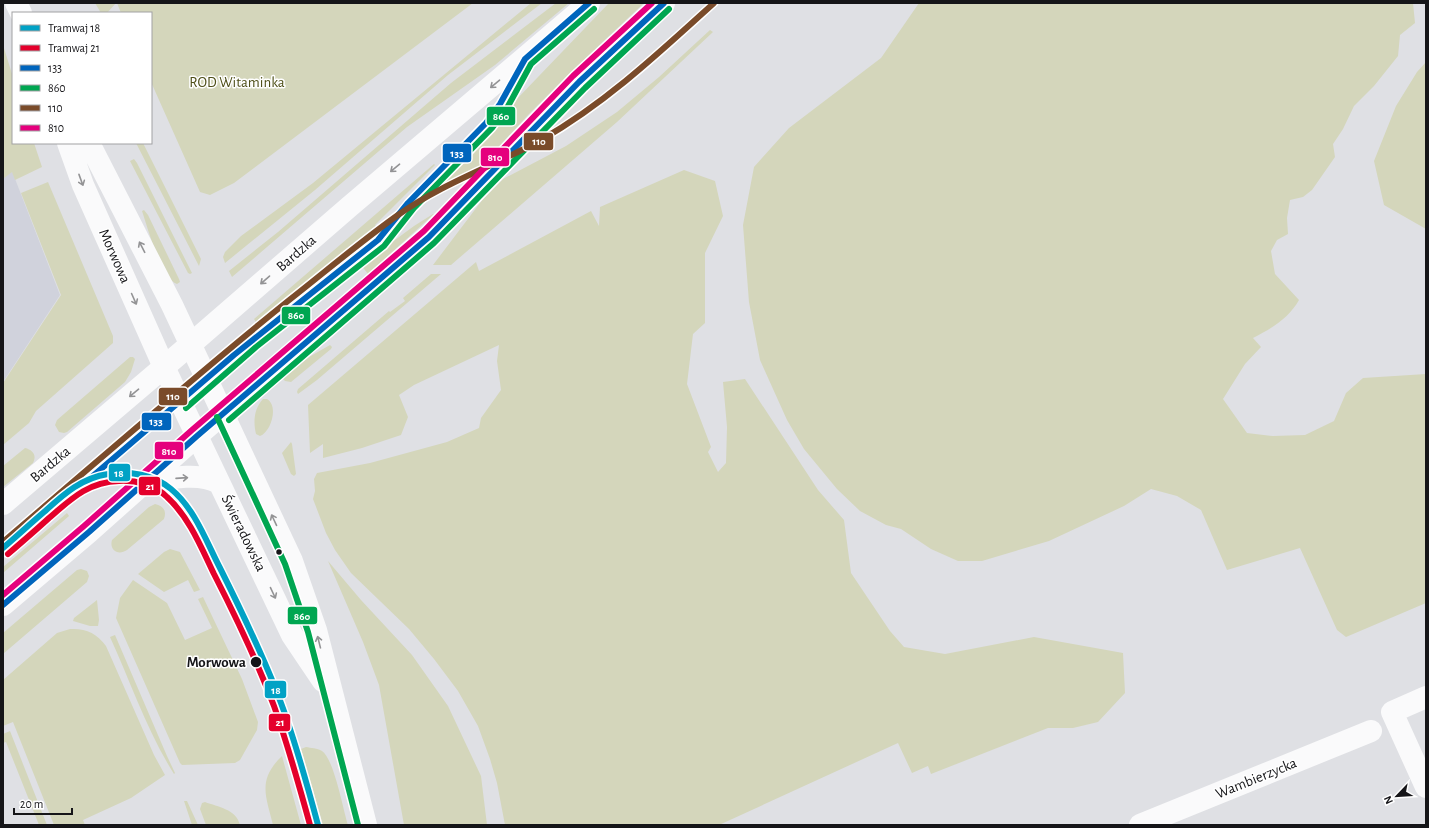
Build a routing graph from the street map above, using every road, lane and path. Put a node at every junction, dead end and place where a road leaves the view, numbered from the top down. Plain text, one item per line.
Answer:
1 (16, 3) edge
2 (590, 3) edge
3 (664, 3) edge
4 (20, 12) edge
5 (68, 144) edge
6 (90, 144) edge
7 (191, 344) junction
8 (164, 368) junction
9 (224, 414) junction
10 (197, 436) junction
11 (144, 483) junction
12 (219, 483) junction
13 (3, 504) edge
14 (3, 605) edge
15 (332, 693) junction
16 (1426, 697) edge
17 (1371, 731) dead end
18 (1426, 787) edge
19 (366, 825) edge
20 (1140, 825) edge

1 - 4 street
2 -> 7 street, Bardzka
3 - 9 street
5 -> 8 street, Morwowa
7 -> 6 street, Morwowa
7 - 8 street, Bardzka
7 - 9 street, Świeradowska
8 - 10 street, Świeradowska
8 -> 13 street, Bardzka
9 - 10 street
15 -> 9 street, Świeradowska
10 - 11 street
10 - 12 street, Świeradowska
11 -> 12 street
11 - 14 street
12 -> 15 street, Świeradowska
15 - 19 street, Świeradowska
16 - 18 street
17 - 20 street, Wambierzycka

